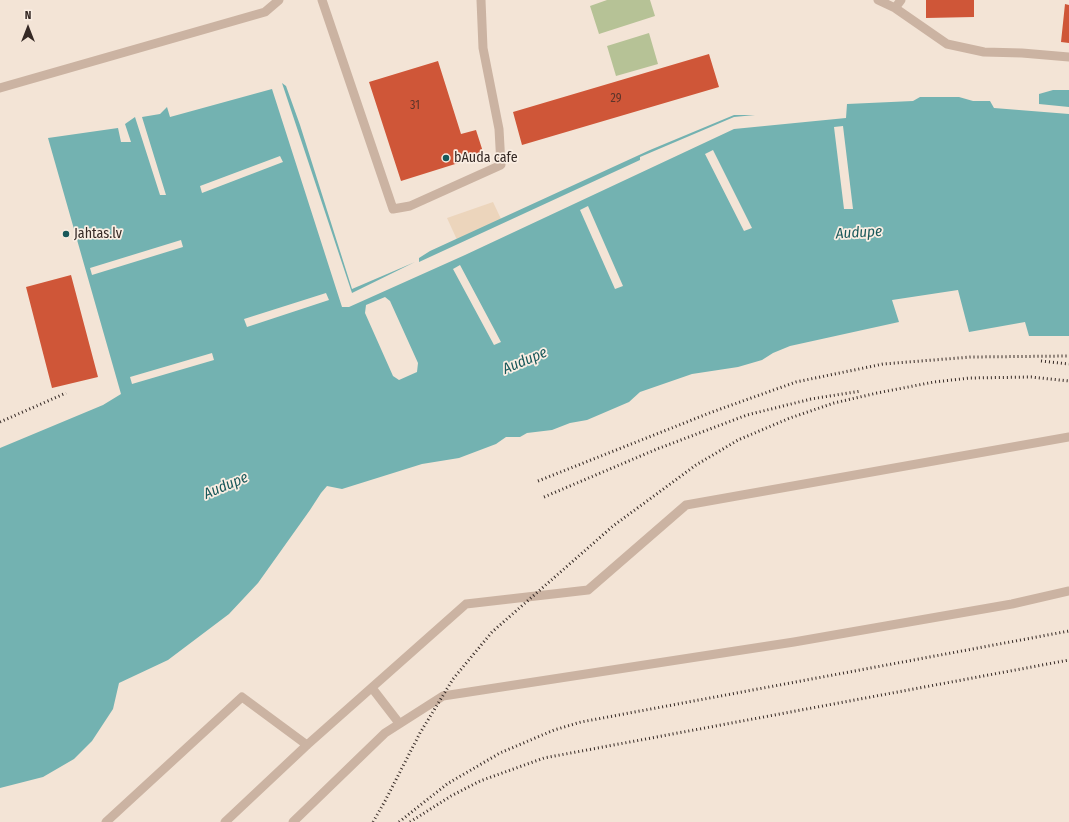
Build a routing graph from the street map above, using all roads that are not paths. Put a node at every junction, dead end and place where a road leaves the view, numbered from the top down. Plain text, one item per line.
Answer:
1 (279, 0) edge
2 (322, 0) edge
3 (481, 0) edge
4 (878, 0) edge
5 (901, 0) edge
6 (895, 8) junction
7 (1069, 57) edge
8 (0, 88) edge
9 (1069, 437) edge
10 (1069, 591) edge
11 (372, 688) junction
12 (399, 723) junction
13 (307, 745) junction
14 (106, 822) edge
15 (225, 822) edge
16 (293, 822) edge

1 - 8 lane
2 - 3 lane
4 - 6 lane
5 - 6 lane
6 - 7 lane
9 - 11 lane
10 - 12 lane
11 - 12 lane
11 - 13 lane
12 - 16 lane
13 - 14 lane
13 - 15 lane

